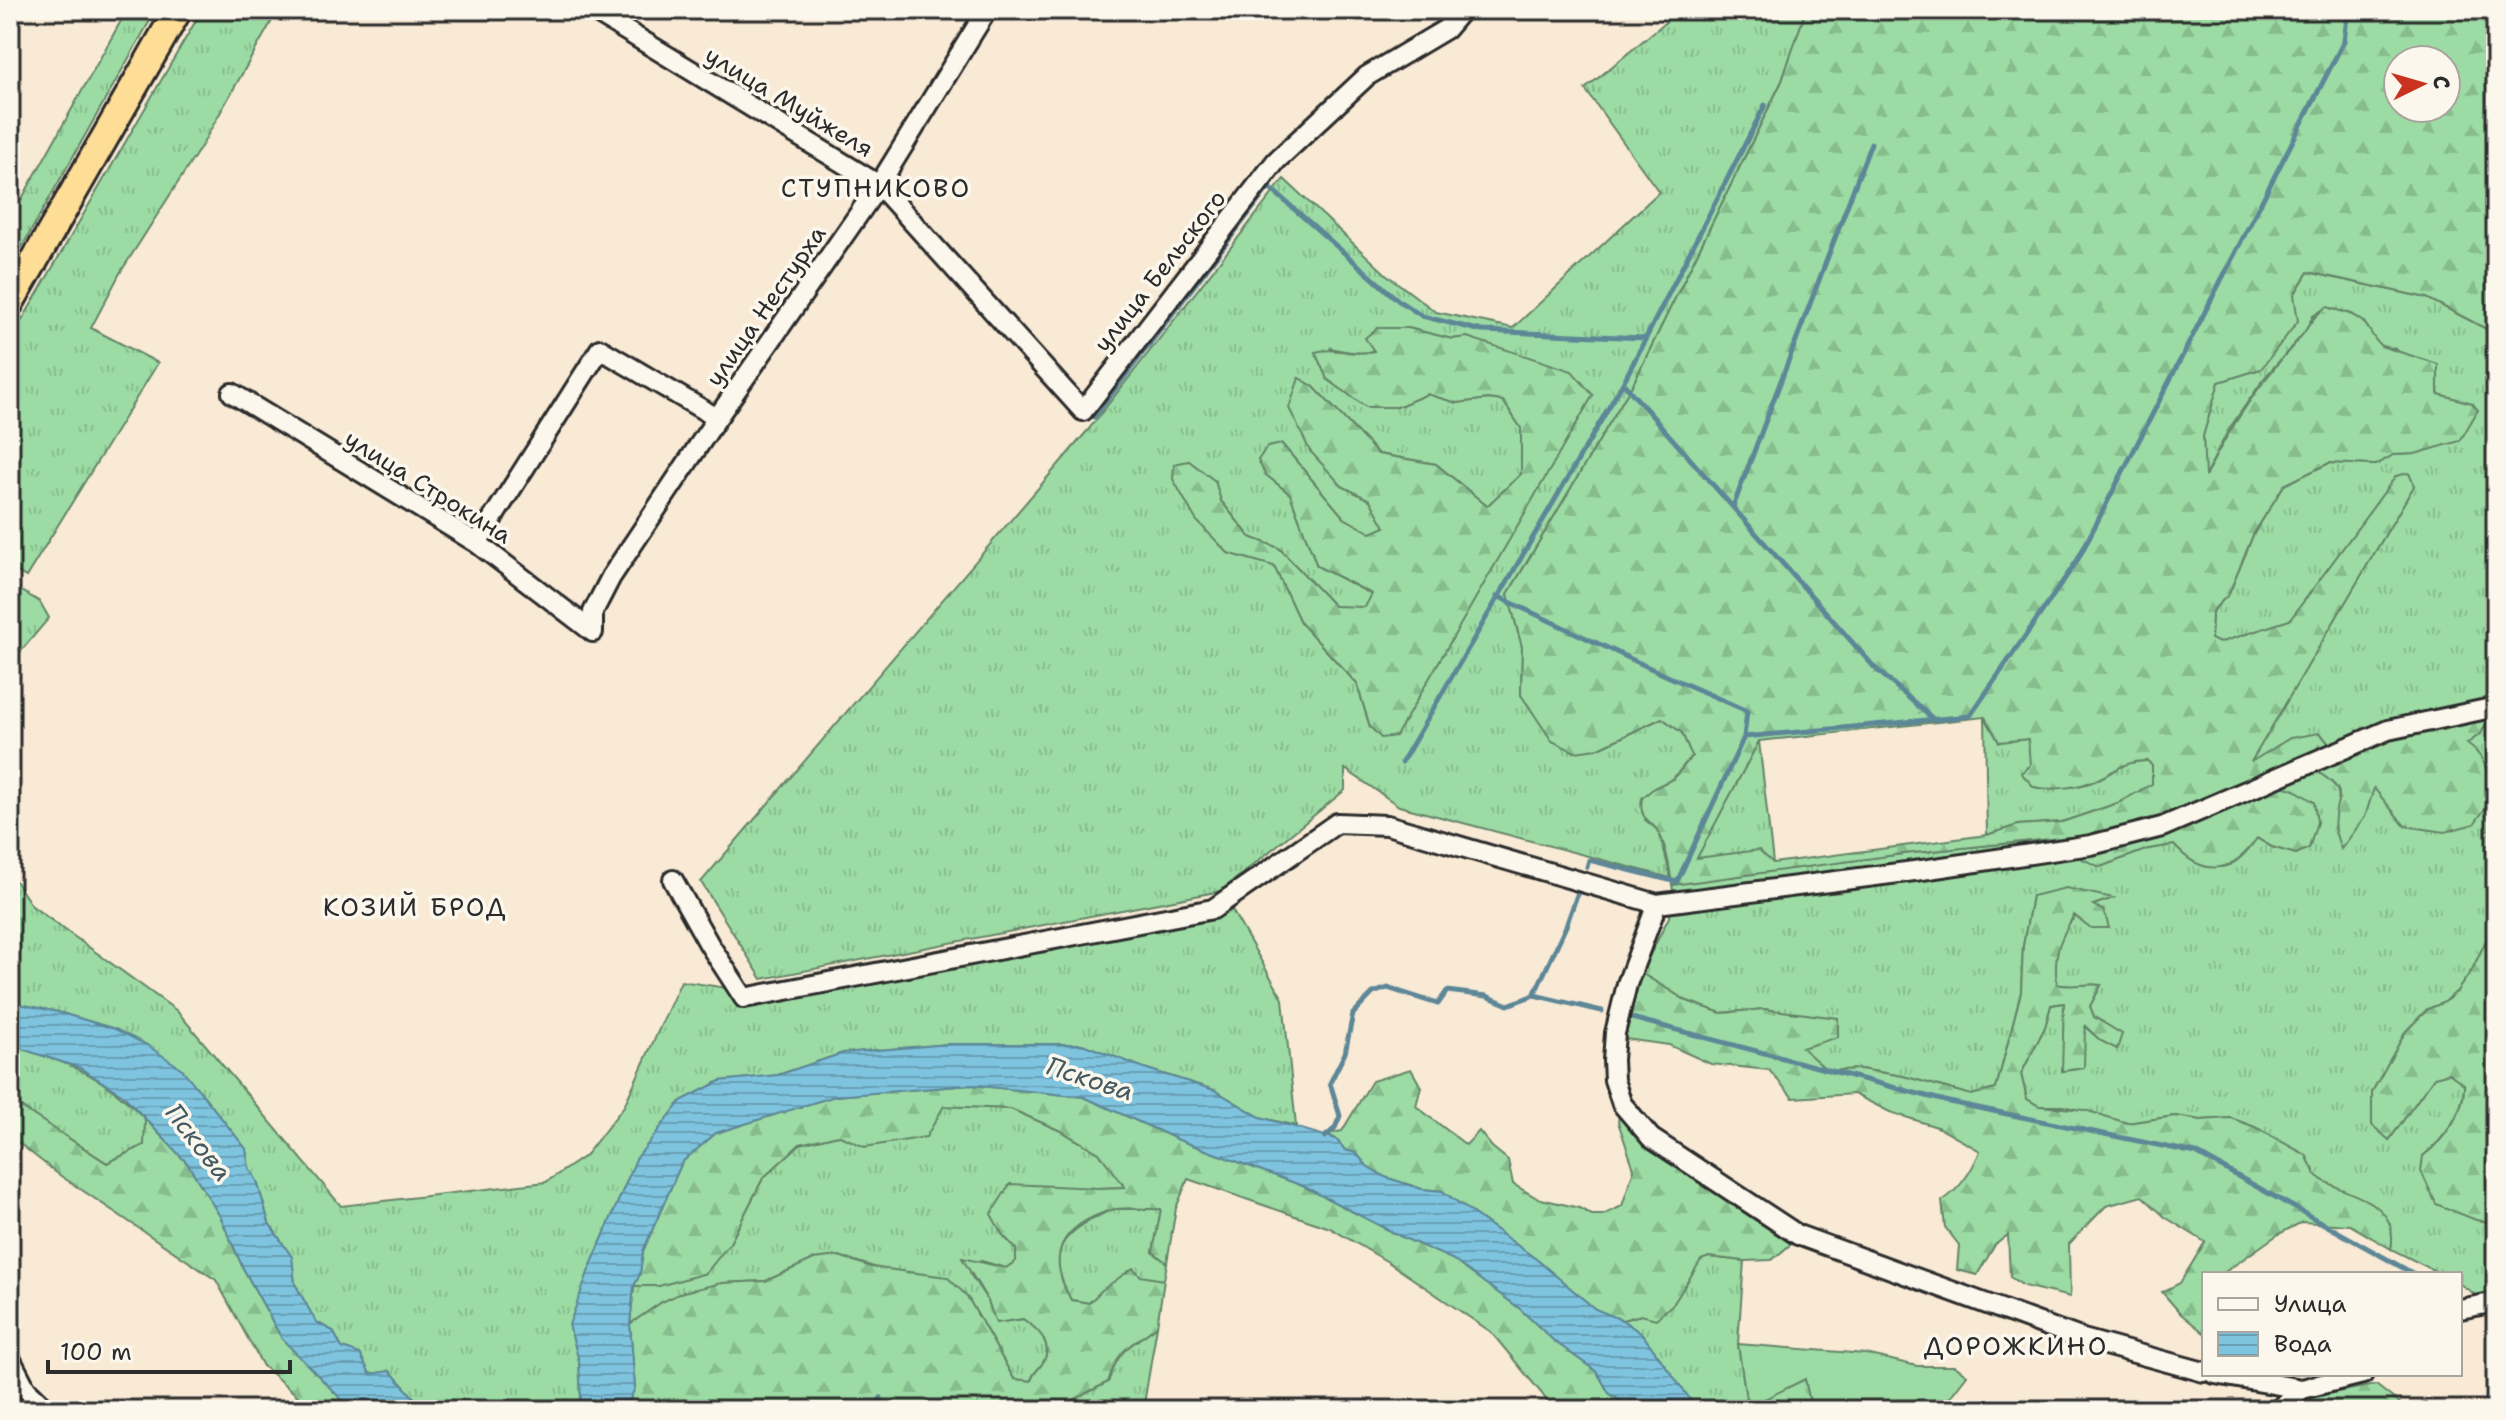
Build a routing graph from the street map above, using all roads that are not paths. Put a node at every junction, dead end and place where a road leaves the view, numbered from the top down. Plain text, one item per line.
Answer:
1 (178, 10) edge
2 (592, 10) edge
3 (987, 10) edge
4 (1462, 10) edge
5 (879, 185) junction
6 (10, 303) edge
7 (232, 393) dead end
8 (1083, 411) joint
9 (717, 418) junction
10 (477, 543) junction
11 (593, 632) joint
12 (2496, 707) edge
13 (673, 880) dead end
14 (1657, 904) junction
15 (2496, 1302) edge
16 (2462, 1309) edge
17 (10, 1358) edge
18 (2202, 1371) edge
19 (2227, 1376) edge
20 (2355, 1376) edge
21 (2302, 1389) junction
22 (48, 1410) edge
23 (2278, 1410) edge

1 - 6 highway
2 - 5 street, улица Муйжеля
3 - 5 street, улица Нестурха
4 - 8 street, улица Бельского
5 - 8 street, улица Муйжеля
5 - 9 street, улица Нестурха
7 - 10 street, улица Строкина
9 - 10 street
9 - 11 street, улица Нестурха
10 - 11 street, улица Строкина
12 - 14 street
13 - 14 street
14 - 18 street
15 - 16 street
17 - 22 street
19 - 21 street
20 - 21 street
21 - 23 street

